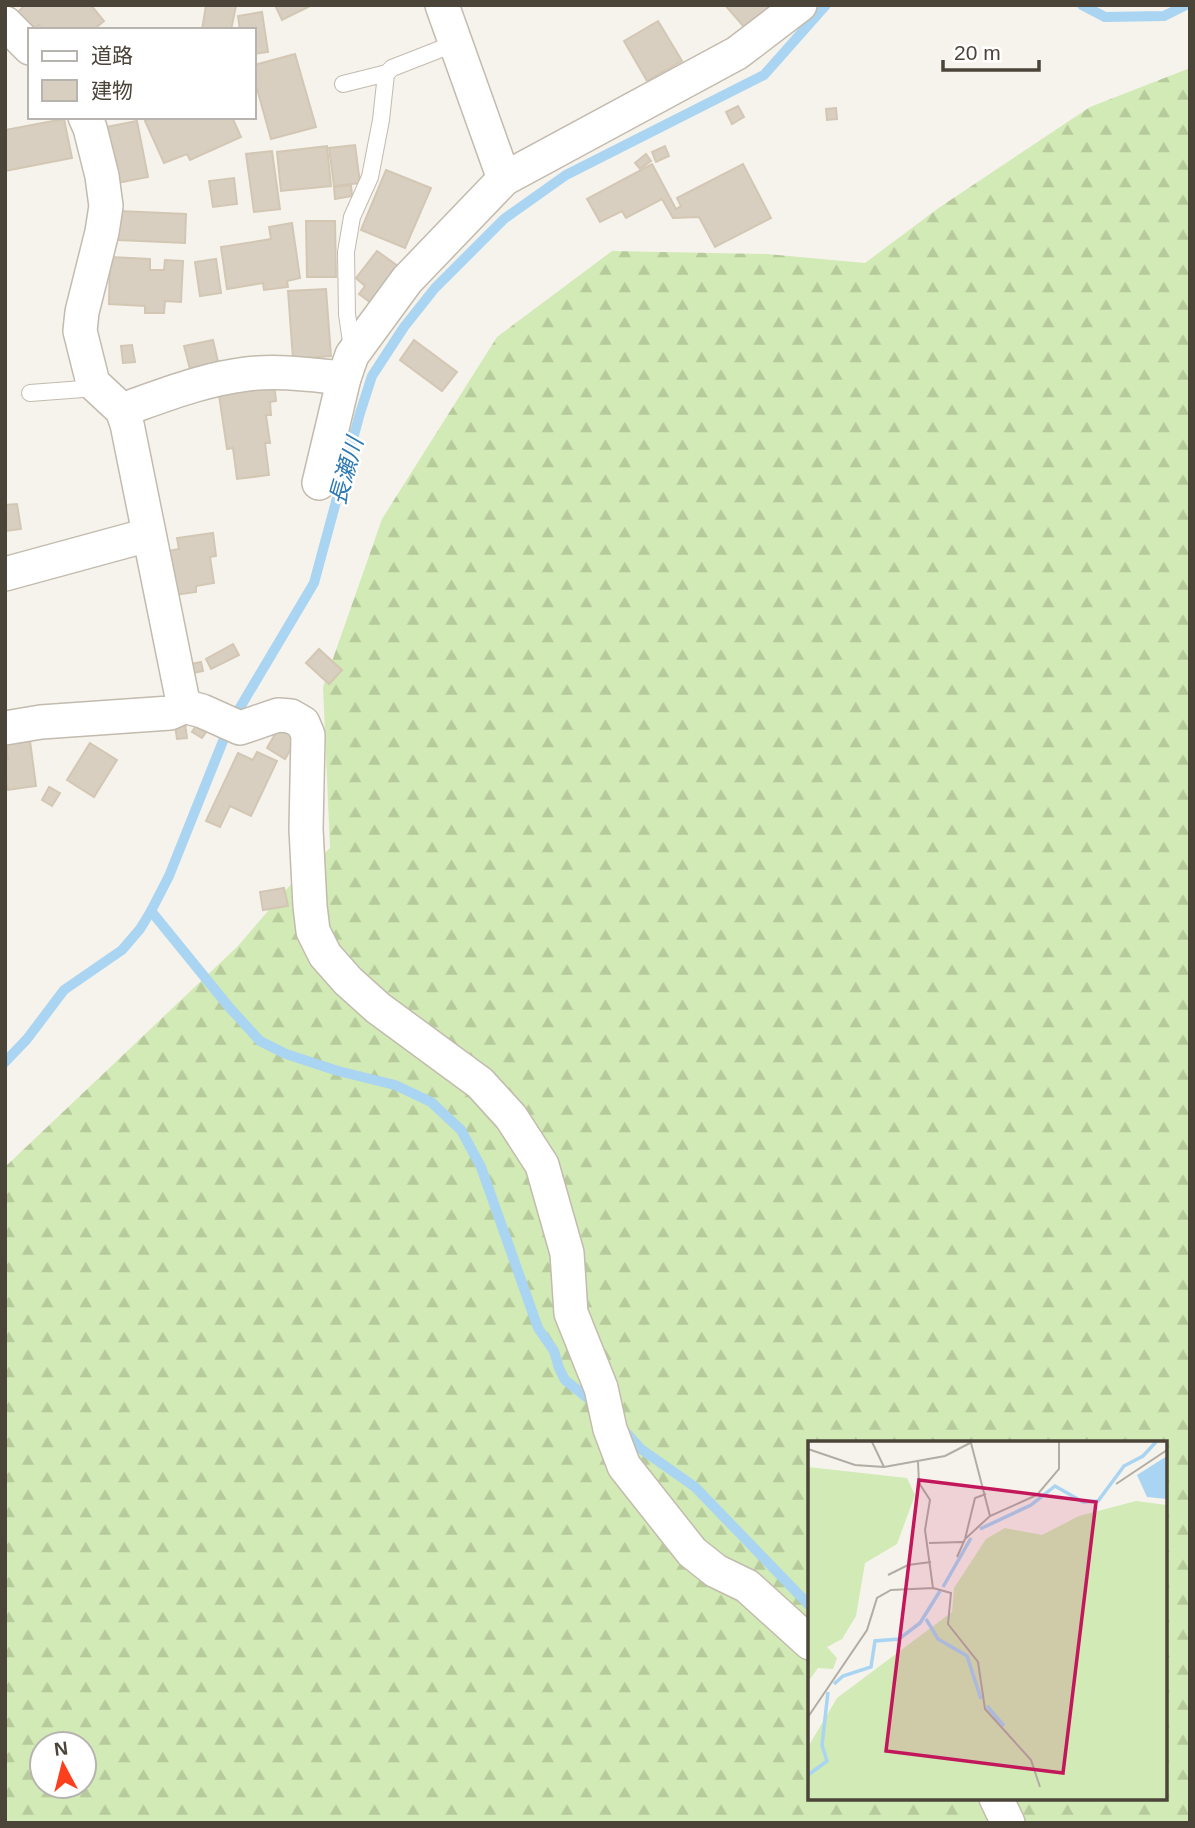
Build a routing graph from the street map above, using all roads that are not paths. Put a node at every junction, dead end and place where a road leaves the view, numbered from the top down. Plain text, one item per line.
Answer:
1 (442, 5) edge
2 (800, 5) edge
3 (5, 23) edge
4 (456, 43) junction
5 (28, 46) edge
6 (387, 73) junction
7 (343, 84) dead end
8 (86, 119) edge
9 (504, 179) junction
10 (348, 366) junction
11 (96, 388) junction
12 (30, 393) dead end
13 (122, 410) junction
14 (319, 483) dead end
15 (148, 535) junction
16 (5, 574) edge
17 (180, 705) junction
18 (5, 728) edge
19 (808, 1641) edge
20 (997, 1800) edge
21 (1008, 1823) edge

1 - 4 street
2 - 9 street
3 - 5 street
4 - 6 lane
4 - 9 street
6 - 7 lane
6 - 10 lane
8 - 11 street
9 - 10 street
10 - 13 street
10 - 14 street
11 - 12 lane
11 - 13 street
13 - 15 street
15 - 16 street
15 - 17 street
17 - 18 street
17 - 19 street
20 - 21 street

